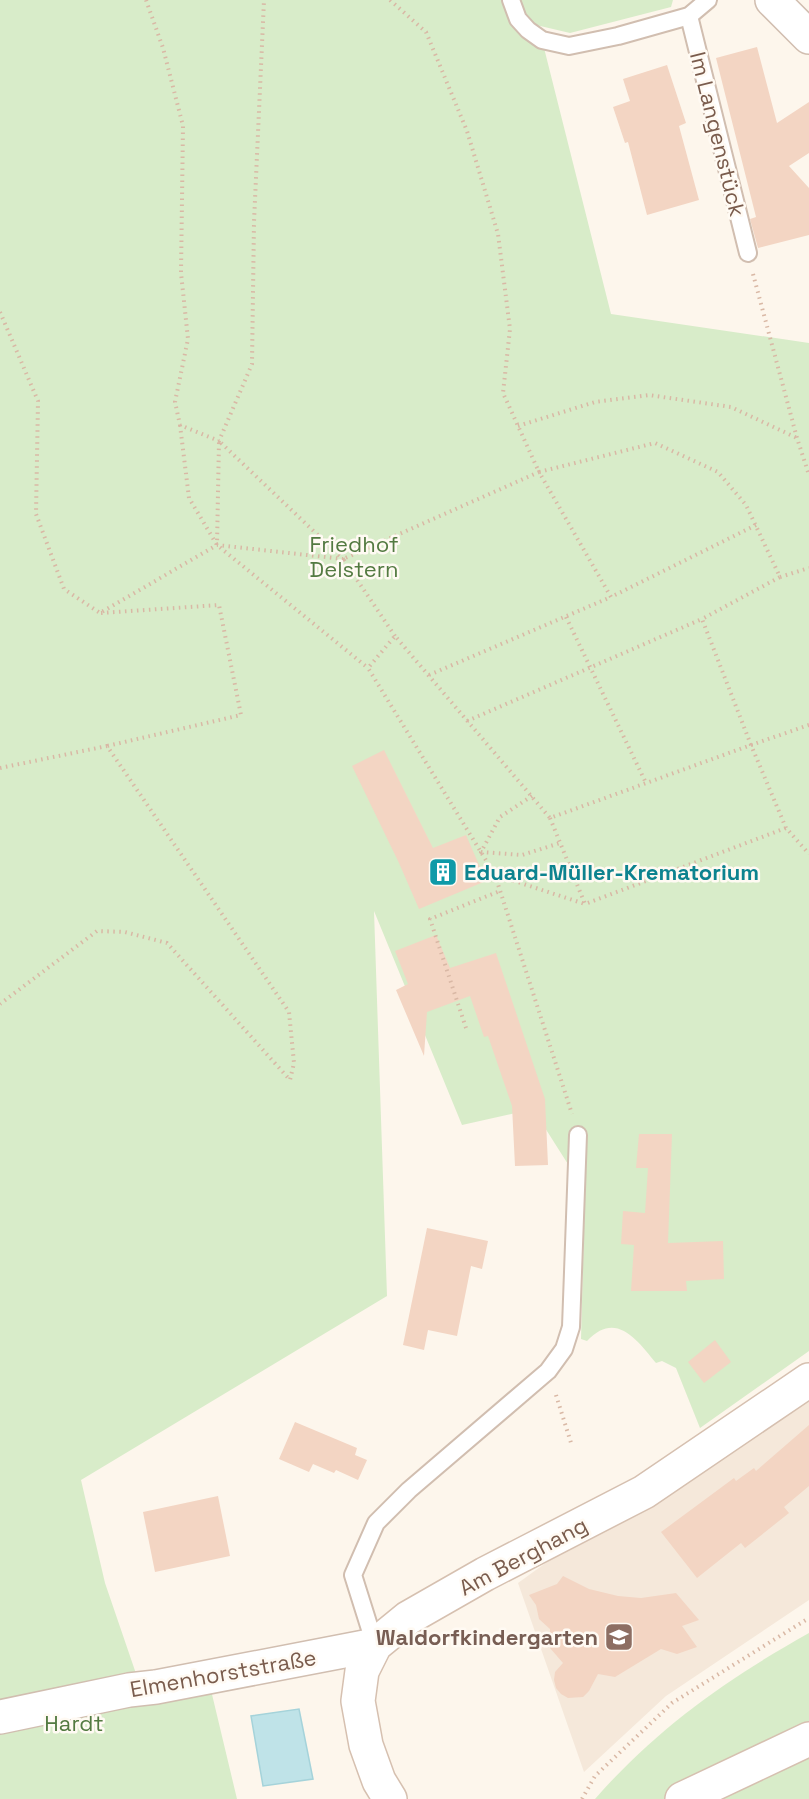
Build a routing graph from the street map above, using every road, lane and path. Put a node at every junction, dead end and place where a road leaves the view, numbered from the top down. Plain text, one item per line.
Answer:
1 (146, 0) edge
2 (264, 0) edge
3 (390, 0) edge
4 (511, 0) edge
5 (708, 0) edge
6 (772, 0) edge
7 (689, 16) junction
8 (809, 37) edge
9 (748, 253) joint
10 (0, 312) edge
11 (180, 425) junction
12 (518, 426) junction
13 (797, 438) junction
14 (219, 441) junction
15 (539, 472) junction
16 (809, 475) edge
17 (756, 525) junction
18 (217, 545) junction
19 (343, 559) junction
20 (809, 568) edge
21 (780, 578) junction
22 (611, 597) junction
23 (100, 613) junction
24 (566, 617) junction
25 (702, 620) junction
26 (395, 636) junction
27 (368, 668) junction
28 (591, 669) junction
29 (429, 675) junction
30 (467, 721) junction
31 (809, 725) edge
32 (751, 745) junction
33 (107, 746) junction
34 (0, 768) edge
35 (646, 783) junction
36 (532, 796) junction
37 (550, 818) junction
38 (786, 828) junction
39 (560, 843) junction
40 (481, 852) junction
41 (809, 854) edge
42 (495, 875) junction
43 (500, 891) junction
44 (585, 904) junction
45 (0, 1004) edge
46 (466, 1028) dead end
47 (578, 1135) joint
48 (548, 1371) junction
49 (809, 1380) edge
50 (572, 1446) dead end
51 (809, 1618) edge
52 (375, 1645) junction
53 (0, 1717) edge
54 (809, 1739) edge
55 (390, 1799) edge
56 (582, 1799) edge
57 (682, 1799) edge

1 - 11 path
2 - 14 path
3 - 12 path
4 - 7 lane
5 - 7 lane
6 - 8 street
7 - 9 lane, Im Langenstück
9 - 13 path
10 - 23 path
11 - 14 path
11 - 18 path
12 - 13 path
12 - 15 path
13 - 16 path
14 - 18 path
14 - 19 path
15 - 17 path
15 - 19 path
15 - 22 path
17 - 21 path
17 - 22 path
18 - 19 path
18 - 23 path
18 - 27 path
19 - 26 path
20 - 21 path
21 - 25 path
22 - 24 path
23 - 33 path
24 - 28 path
24 - 29 path
25 - 28 path
25 - 32 path
26 - 27 path
26 - 29 path
27 - 40 path
28 - 30 path
28 - 35 path
29 - 30 path
30 - 36 path
31 - 32 path
32 - 35 path
32 - 38 path
33 - 34 path
33 - 45 path
35 - 37 path
36 - 37 path
36 - 40 path
37 - 39 path
38 - 41 path
38 - 44 path
39 - 40 path
39 - 44 path
40 - 42 path
42 - 43 path
42 - 44 path
43 - 46 path
43 - 47 path
47 - 48 lane
48 - 50 path
48 - 52 lane
49 - 52 street, Am Berghang
51 - 56 path
52 - 53 street, Elmenhorststraße
52 - 55 street, Am Berghang
54 - 57 street

